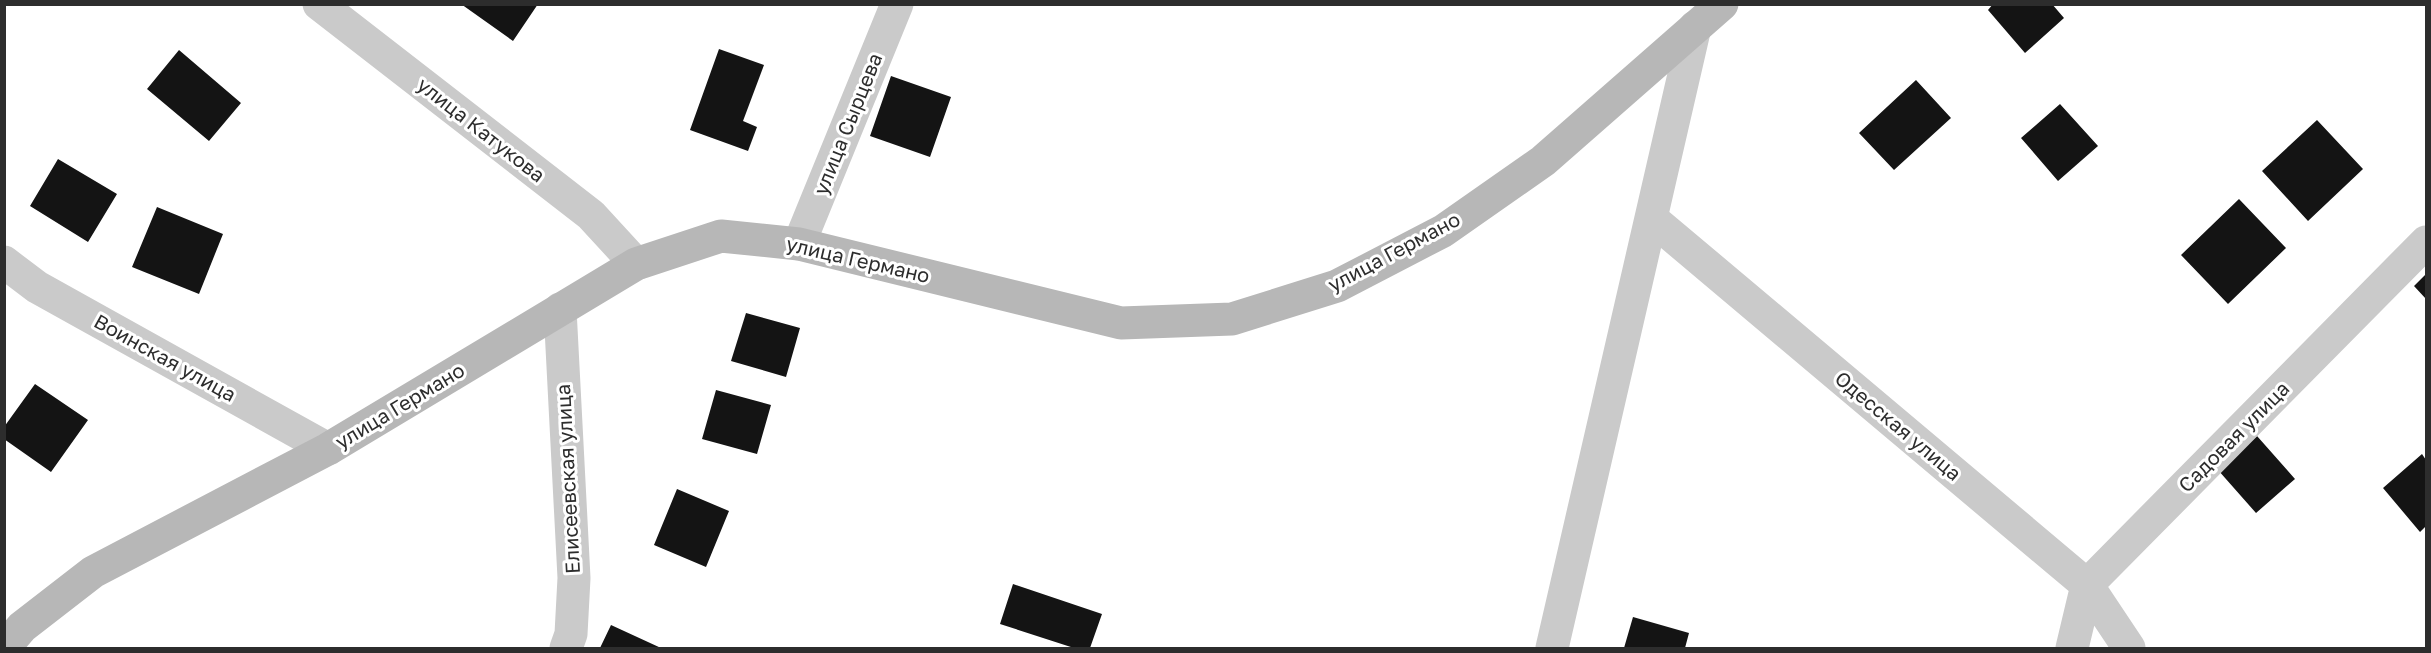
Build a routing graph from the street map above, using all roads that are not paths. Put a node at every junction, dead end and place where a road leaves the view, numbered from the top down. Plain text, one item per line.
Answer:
1 (319, 4) edge
2 (897, 4) edge
3 (1722, 4) edge
4 (1695, 27) junction
5 (1652, 218) junction
6 (2427, 242) edge
7 (799, 244) junction
8 (4, 262) edge
9 (636, 264) junction
10 (560, 309) junction
11 (328, 449) junction
12 (2087, 585) junction
13 (4, 648) edge
14 (566, 648) edge
15 (1552, 648) edge
16 (2072, 648) edge
17 (2129, 648) edge

1 - 9 street, улица Катукова
2 - 7 street, улица Сырцева
3 - 4 main road, улица Германо
4 - 5 street
4 - 7 main road, улица Германо
5 - 12 street, Одесская улица
5 - 15 street
6 - 12 street, Садовая улица
7 - 9 main road, улица Германо
8 - 11 street, Воинская улица
9 - 10 main road, улица Германо
10 - 11 main road, улица Германо
10 - 14 street, Елисеевская улица
11 - 13 main road, улица Германо
12 - 16 street
12 - 17 street, Одесская улица

